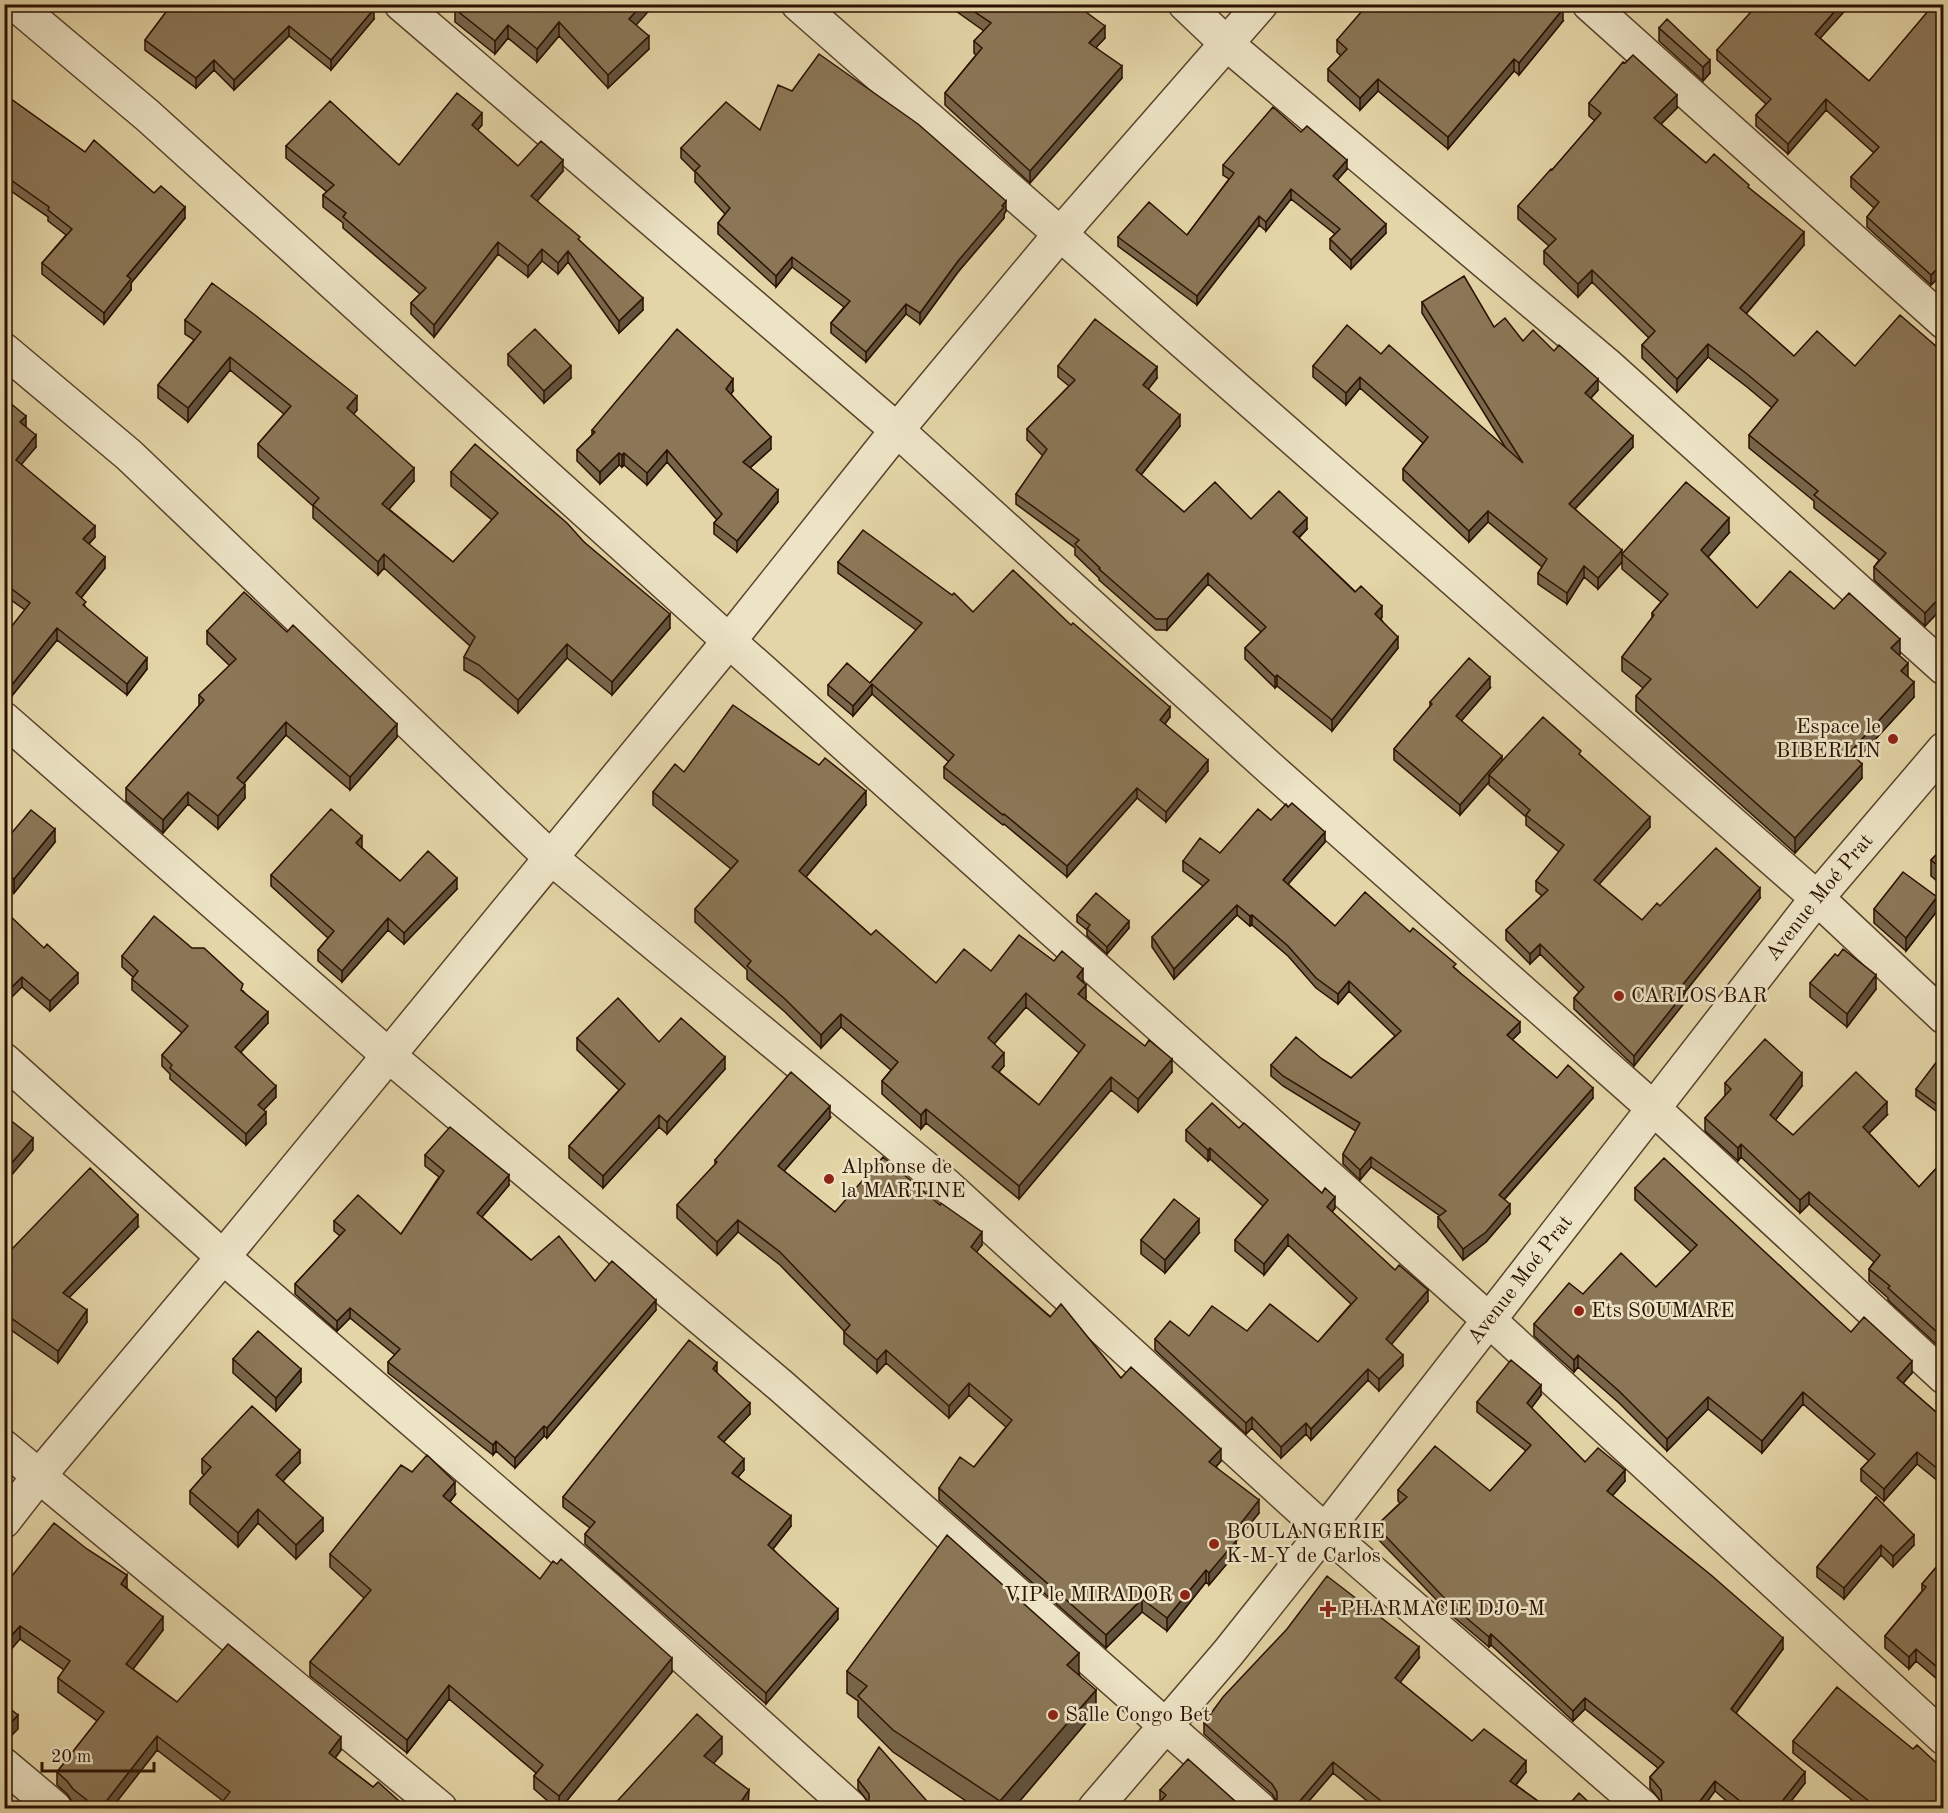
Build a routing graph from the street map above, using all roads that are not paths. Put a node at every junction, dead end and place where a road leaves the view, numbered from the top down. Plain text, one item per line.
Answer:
1 (15, 4) edge
2 (401, 4) edge
3 (798, 4) edge
4 (1185, 4) edge
5 (1261, 4) edge
6 (1589, 4) edge
7 (1227, 44) junction
8 (1061, 233) junction
9 (1944, 322) edge
10 (4, 350) edge
11 (897, 430) junction
12 (729, 641) junction
13 (1944, 668) edge
14 (4, 719) edge
15 (1944, 749) edge
16 (550, 857) junction
17 (1816, 898) junction
18 (1944, 1017) edge
19 (388, 1055) junction
20 (4, 1060) edge
21 (1653, 1108) junction
22 (223, 1257) junction
23 (1489, 1320) junction
24 (1944, 1377) edge
25 (4, 1447) edge
26 (39, 1476) junction
27 (4, 1521) edge
28 (1325, 1531) junction
29 (1166, 1725) junction
30 (1944, 1738) edge
31 (4, 1765) edge
32 (55, 1809) edge
33 (440, 1809) edge
34 (851, 1809) edge
35 (1095, 1809) edge
36 (1259, 1809) edge
37 (1644, 1809) edge

1 - 12 street
2 - 11 street
3 - 8 street
4 - 7 street
5 - 7 street
6 - 9 street
7 - 8 street
7 - 13 street
8 - 11 street
8 - 17 street
10 - 16 street
11 - 12 street
11 - 21 street
12 - 16 street
12 - 23 street
14 - 19 street
15 - 17 street, Avenue Moé Prat
16 - 19 street
16 - 28 street
17 - 18 street
17 - 21 street, Avenue Moé Prat
19 - 22 street
19 - 29 street
20 - 22 street
21 - 23 street, Avenue Moé Prat
21 - 24 street
22 - 26 street
22 - 34 street
23 - 28 street, Avenue Moé Prat
23 - 30 street
25 - 26 street
26 - 27 street
26 - 33 street
28 - 29 street, Avenue Moé Prat
28 - 37 street
29 - 35 street, Avenue Moé Prat
29 - 36 street
31 - 32 street

